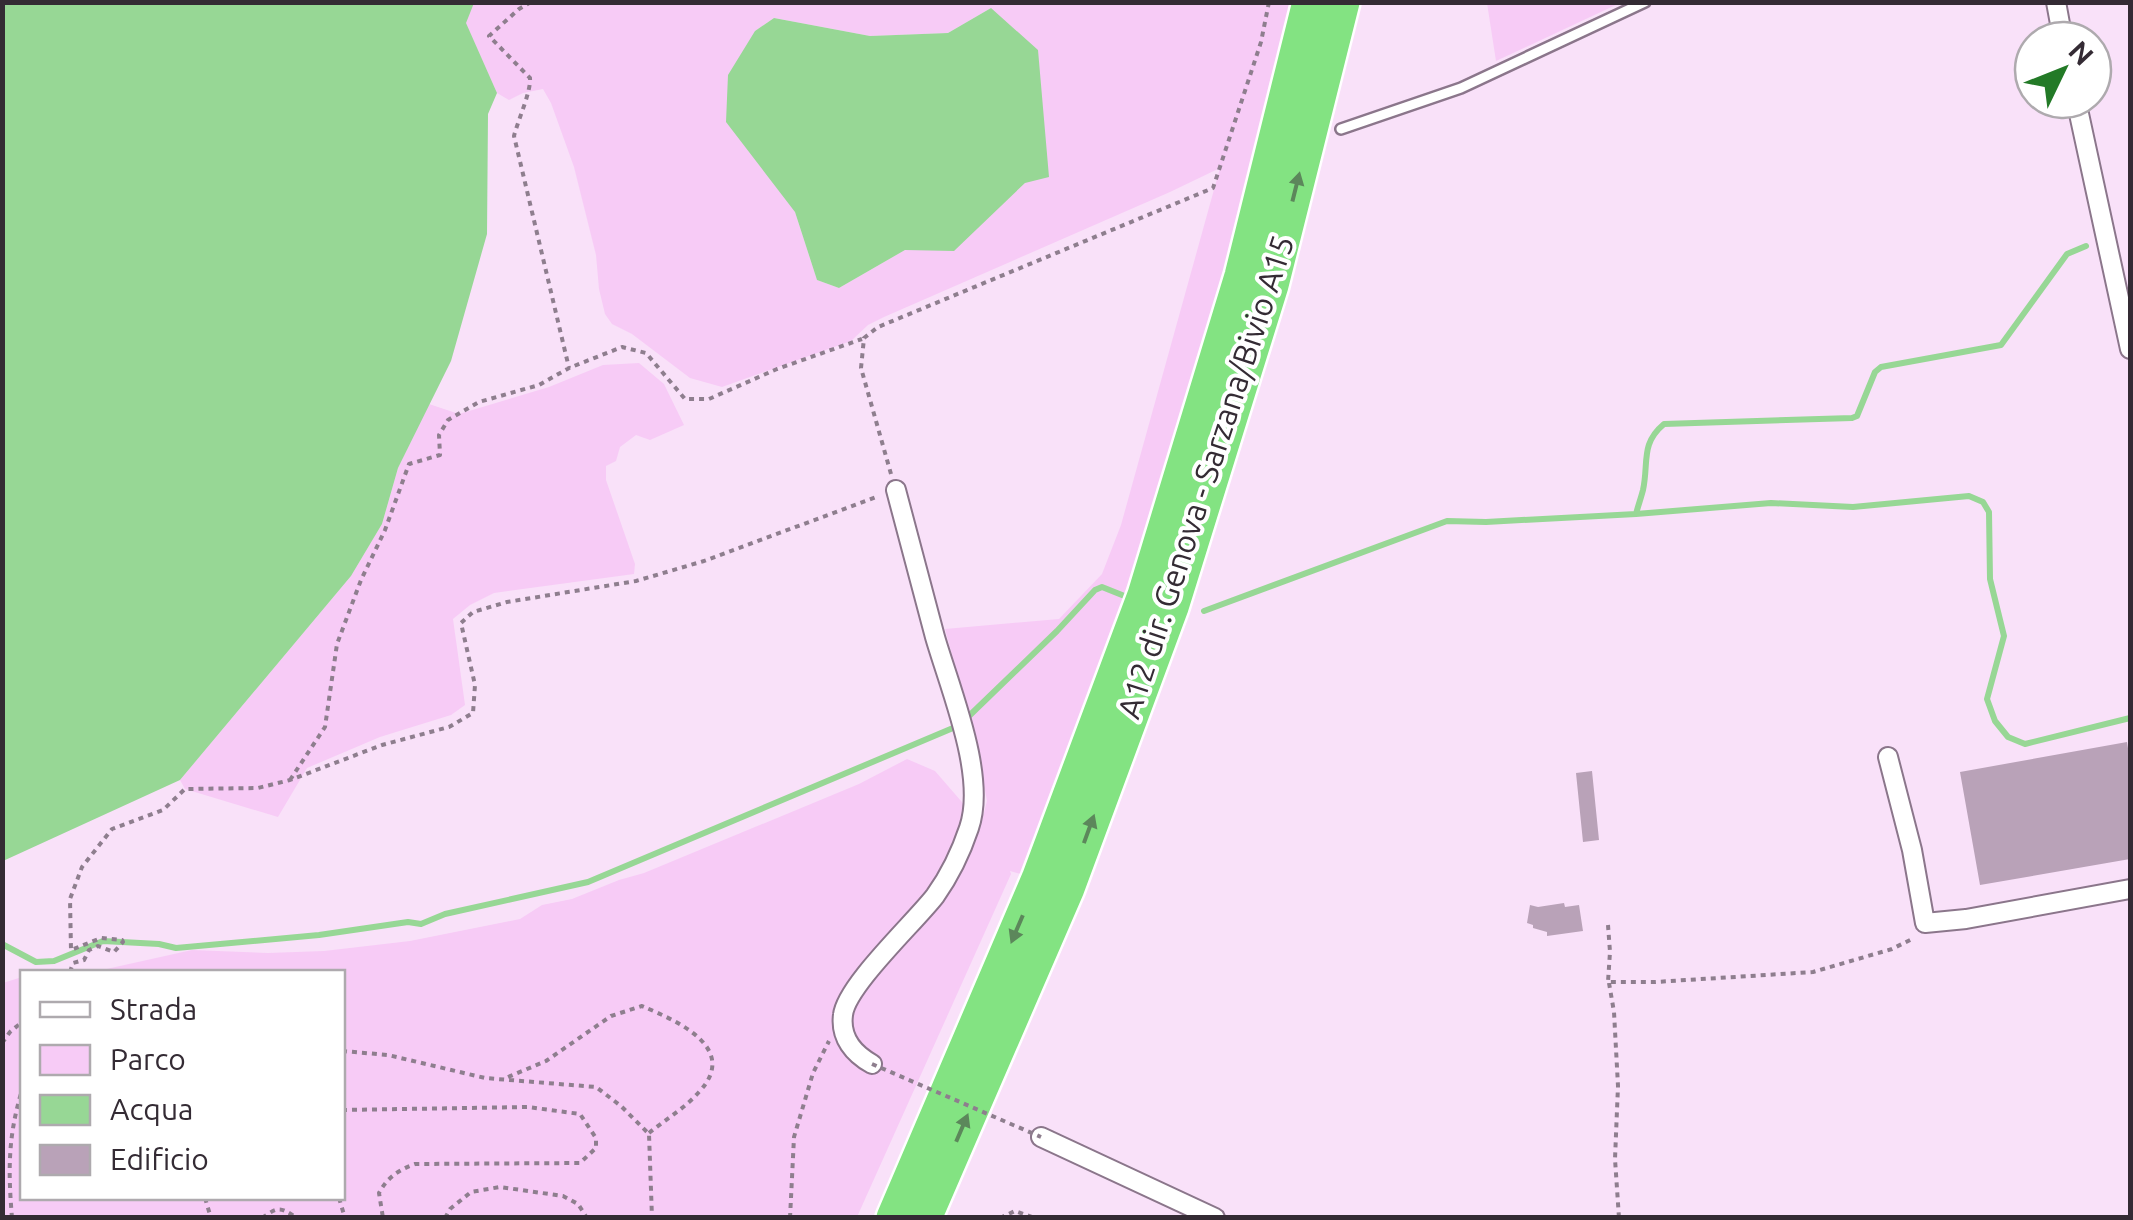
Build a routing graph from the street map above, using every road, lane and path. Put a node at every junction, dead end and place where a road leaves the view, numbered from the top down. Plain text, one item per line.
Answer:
1 (531, 2) edge
2 (1268, 2) edge
3 (1310, 2) edge
4 (1342, 2) edge
5 (1645, 2) edge
6 (2080, 120) edge
7 (1341, 129) dead end
8 (864, 338) junction
9 (2130, 350) edge
10 (569, 368) junction
11 (896, 490) junction
12 (1888, 758) dead end
13 (290, 780) junction
14 (2130, 889) edge
15 (1926, 923) junction
16 (1608, 925) dead end
17 (71, 970) edge
18 (1608, 982) junction
19 (842, 1014) junction
20 (20, 1024) edge
21 (2, 1043) edge
22 (345, 1051) edge
23 (872, 1064) joint
24 (504, 1079) junction
25 (20, 1097) edge
26 (345, 1110) edge
27 (649, 1134) junction
28 (1042, 1137) joint
29 (12, 1218) edge
30 (262, 1218) edge
31 (297, 1218) edge
32 (383, 1218) edge
33 (445, 1218) edge
34 (587, 1218) edge
35 (652, 1218) edge
36 (790, 1218) edge
37 (894, 1218) edge
38 (924, 1218) edge
39 (1000, 1218) edge
40 (1034, 1218) edge
41 (1216, 1218) edge
42 (1619, 1218) edge

1 - 10 path
2 - 8 path
3 -> 37 highway
38 -> 4 highway, A12 dir. Genova - Sarzana/Bivio A15
5 - 7 lane
6 - 9 street
8 - 10 path
8 - 11 path
10 - 13 path
11 - 13 path
11 - 19 street
12 - 15 street
13 - 17 path
14 - 15 street
15 - 18 path
16 - 18 path
18 - 42 path
19 - 23 street
19 - 36 path
20 - 21 path
22 - 24 path
23 - 28 path, bridge
24 - 27 path
24 - 27 path
25 - 29 path
26 - 32 path
27 - 35 path
28 - 41 street
30 - 31 path
33 - 34 path
39 - 40 path

